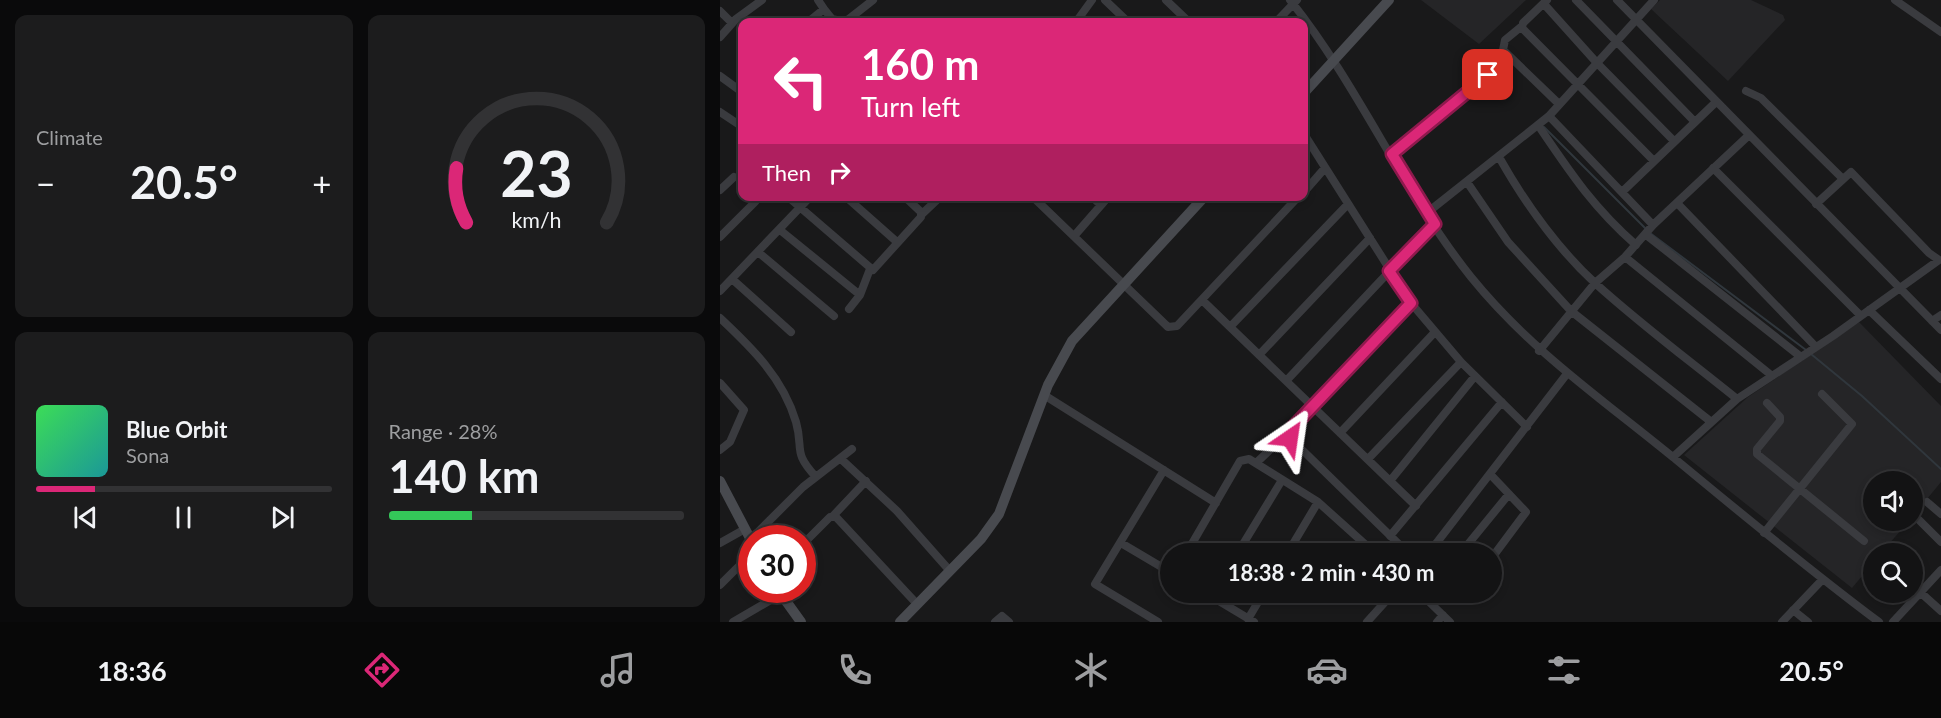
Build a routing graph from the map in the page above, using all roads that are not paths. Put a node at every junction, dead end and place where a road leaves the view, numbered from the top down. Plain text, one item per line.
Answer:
1 (762, 0) edge
2 (818, 0) edge
3 (873, 0) edge
4 (1092, 0) edge
5 (1105, 0) edge
6 (1166, 0) edge
7 (1389, 0) edge
8 (1576, 0) edge
9 (1617, 0) edge
10 (1654, 0) edge
11 (1895, 0) edge
12 (1294, 1) edge
13 (1546, 2) edge
14 (1905, 3) edge
15 (824, 9) junction
16 (720, 11) edge
17 (738, 18) edge
18 (739, 18) edge
19 (813, 18) edge
20 (834, 18) edge
21 (850, 18) edge
22 (1079, 18) edge
23 (1124, 18) edge
24 (1185, 18) edge
25 (1279, 18) edge
26 (1306, 18) edge
27 (1635, 19) junction
28 (1308, 22) edge
29 (732, 23) junction
30 (1522, 26) junction
31 (1941, 32) edge
32 (720, 37) edge
33 (1616, 41) junction
34 (1334, 60) junction
35 (1597, 63) junction
36 (1488, 75) dead end
37 (720, 76) edge
38 (1577, 83) junction
39 (738, 89) edge
40 (1308, 89) edge
41 (1746, 91) dead end
42 (1716, 102) junction
43 (1559, 104) junction
44 (720, 112) edge
45 (1548, 116) junction
46 (1695, 122) junction
47 (738, 124) dead end
48 (1538, 125) junction
49 (1748, 135) junction
50 (1308, 140) edge
51 (1674, 141) junction
52 (1392, 154) junction
53 (1499, 157) junction
54 (1654, 161) junction
55 (1325, 168) junction
56 (1713, 168) junction
57 (734, 177) dead end
58 (1842, 178) junction
59 (1467, 182) junction
60 (1308, 187) edge
61 (721, 188) edge
62 (1622, 192) junction
63 (793, 201) edge
64 (807, 201) edge
65 (851, 201) edge
66 (909, 201) edge
67 (936, 201) edge
68 (1038, 201) edge
69 (1097, 201) edge
70 (1105, 201) edge
71 (1200, 201) edge
72 (1294, 201) edge
73 (755, 202) dead end
74 (1677, 203) junction
75 (1348, 204) junction
76 (1816, 204) junction
77 (1101, 205) junction
78 (801, 208) junction
79 (1428, 212) junction
80 (922, 214) junction
81 (1435, 224) junction
82 (1653, 225) junction
83 (780, 230) junction
84 (1645, 234) junction
85 (1075, 235) junction
86 (720, 237) edge
87 (1370, 238) junction
88 (897, 242) junction
89 (1636, 245) junction
90 (758, 252) junction
91 (1625, 257) junction
92 (870, 269) junction
93 (1389, 271) junction
94 (732, 279) junction
95 (1595, 283) junction
96 (1122, 284) junction
97 (1901, 288) junction
98 (720, 291) edge
99 (860, 295) junction
100 (1202, 300) junction
101 (1411, 303) junction
102 (849, 309) dead end
103 (1869, 310) junction
104 (1571, 311) junction
105 (1860, 315) junction
106 (1941, 315) edge
107 (834, 316) dead end
108 (720, 318) edge
109 (1932, 321) junction
110 (1230, 327) junction
111 (1941, 330) edge
112 (790, 332) dead end
113 (1434, 333) junction
114 (1816, 347) junction
115 (1539, 351) junction
116 (1259, 355) junction
117 (1801, 357) junction
118 (1461, 362) junction
119 (1566, 375) junction
120 (1771, 375) junction
121 (1475, 376) junction
122 (1941, 379) edge
123 (1287, 380) junction
124 (720, 383) edge
125 (1822, 394) dead end
126 (1044, 395) junction
127 (1737, 399) junction
128 (1502, 402) junction
129 (1767, 403) dead end
130 (1313, 406) junction
131 (1710, 421) junction
132 (1527, 427) junction
133 (1290, 431) junction
134 (1340, 433) junction
135 (852, 449) dead end
136 (720, 450) edge
137 (1672, 457) junction
138 (841, 459) junction
139 (1368, 459) junction
140 (1256, 463) junction
141 (1164, 470) junction
142 (1490, 474) junction
143 (816, 477) junction
144 (1282, 480) junction
145 (720, 481) edge
146 (866, 481) junction
147 (1390, 481) junction
148 (1799, 490) junction
149 (1509, 494) junction
150 (724, 498) edge
151 (1318, 502) junction
152 (1927, 502) dead end
153 (1216, 503) junction
154 (1416, 506) junction
155 (1941, 514) edge
156 (833, 516) junction
157 (766, 524) edge
158 (1923, 524) edge
159 (742, 525) edge
160 (816, 532) edge
161 (1764, 533) junction
162 (1390, 537) junction
163 (738, 540) edge
164 (1864, 541) dead end
165 (1941, 542) edge
166 (720, 543) edge
167 (1121, 543) junction
168 (1192, 543) edge
169 (1244, 543) edge
170 (1294, 543) edge
171 (1364, 543) edge
172 (1397, 543) edge
173 (1437, 543) edge
174 (1469, 543) edge
175 (1502, 545) edge
176 (1160, 566) edge
177 (738, 567) edge
178 (950, 570) junction
179 (1941, 570) edge
180 (1822, 580) junction
181 (720, 585) edge
182 (1923, 589) edge
183 (1923, 595) edge
184 (763, 603) edge
185 (788, 603) edge
186 (1224, 603) edge
187 (1259, 603) edge
188 (1384, 603) edge
189 (1430, 603) edge
190 (1910, 603) edge
191 (917, 604) junction
192 (1793, 610) junction
193 (1941, 611) edge
194 (1443, 615) junction
195 (1251, 620) edge
196 (733, 622) edge
197 (801, 622) edge
198 (900, 622) edge
199 (995, 622) edge
200 (1009, 622) edge
201 (1158, 622) edge
202 (1367, 622) edge
203 (1437, 622) edge
204 (1450, 622) edge
205 (1782, 622) edge
206 (1808, 622) edge
207 (1880, 622) edge
208 (1893, 622) edge

1 - 18 street
2 - 15 street
3 - 21 street
4 - 22 street
5 - 23 street
6 - 24 street
7 - 34 main road
8 - 33 street
9 - 27 street
10 - 27 street
11 - 14 street
12 - 25 street
12 - 26 street
13 - 30 street
13 - 35 street
14 - 31 street
15 - 19 street
15 - 20 street
16 - 29 street
17 - 29 street
27 - 33 street
27 - 42 street
28 - 34 street
29 - 32 street
30 - 38 street
30 - 43 street
33 - 35 street
33 - 46 street
34 - 40 main road
34 - 52 street
35 - 38 street
35 - 51 street
36 - 52 street
37 - 39 street
38 - 43 street
38 - 54 street
41 - 58 street
42 - 46 street
42 - 49 street
43 - 45 street
44 - 47 street
45 - 48 street
45 - 62 street
46 - 51 street
48 - 53 street
48 - 89 street
49 - 56 street
49 - 76 street
50 - 55 street
51 - 54 street
52 - 79 street
53 - 59 street
53 - 95 street
54 - 62 street
55 - 60 street
55 - 75 street
56 - 74 street
56 - 105 street
57 - 61 street
58 - 76 street
58 - 97 street
59 - 79 street
59 - 104 street
62 - 82 street
63 - 78 street
64 - 78 street
65 - 88 street
66 - 80 street
67 - 80 street
68 - 85 street
69 - 77 street
70 - 77 street
71 - 96 main road
72 - 100 street
73 - 86 street
74 - 82 street
74 - 114 street
75 - 87 street
75 - 110 street
76 - 97 street
77 - 85 street
78 - 83 street
78 - 92 street
79 - 81 street
80 - 88 street
81 - 93 street
81 - 115 street
82 - 84 street
83 - 90 street
83 - 99 street
84 - 89 street
84 - 117 street
85 - 96 street
87 - 93 street
87 - 116 street
88 - 92 street
89 - 91 street
90 - 94 street
90 - 107 street
91 - 95 street
91 - 120 street
92 - 99 street
93 - 101 street
93 - 123 street
94 - 98 street
94 - 112 street
95 - 104 street
95 - 127 street
96 - 100 street
96 - 126 main road
97 - 103 street
97 - 109 street
99 - 102 street
100 - 110 street
101 - 113 street
101 - 130 street
103 - 105 street
103 - 122 street
104 - 115 street
104 - 131 street
105 - 114 street
106 - 109 street
108 - 143 street
109 - 111 street
110 - 116 street
113 - 118 street
113 - 134 street
114 - 117 street
115 - 119 street
116 - 123 street
117 - 120 street
118 - 121 street
118 - 139 street
119 - 132 street
119 - 137 street
120 - 127 street
121 - 128 street
121 - 147 street
123 - 130 street
124 - 136 street
125 - 148 street
126 - 141 street
126 - 178 main road
127 - 131 street
128 - 132 street
128 - 154 street
129 - 148 street
130 - 133 street
130 - 134 street
131 - 137 street
132 - 142 street
133 - 140 street
133 - 162 street
134 - 139 street
135 - 138 street
137 - 161 street
138 - 143 street
138 - 146 street
139 - 147 street
140 - 144 street
140 - 153 street
141 - 153 street
141 - 167 street
142 - 149 street
142 - 173 street
143 - 157 street
144 - 151 street
144 - 169 street
145 - 150 main road
146 - 156 street
146 - 178 street
147 - 154 street
148 - 161 street
148 - 164 street
149 - 174 street
149 - 175 street
150 - 159 main road
151 - 170 street
151 - 171 street
152 - 155 street
153 - 168 street
154 - 162 street
156 - 160 street
156 - 191 street
158 - 165 street
161 - 180 street
162 - 172 street
163 - 166 street
167 - 176 street
167 - 201 street
177 - 181 street
178 - 191 main road
179 - 182 street
180 - 192 street
180 - 207 street
183 - 193 street
184 - 196 street
185 - 197 main road
186 - 195 street
187 - 195 street
188 - 202 street
189 - 194 street
190 - 208 street
191 - 198 main road
192 - 205 street
192 - 206 street
194 - 203 street
194 - 204 street
199 - 200 street

